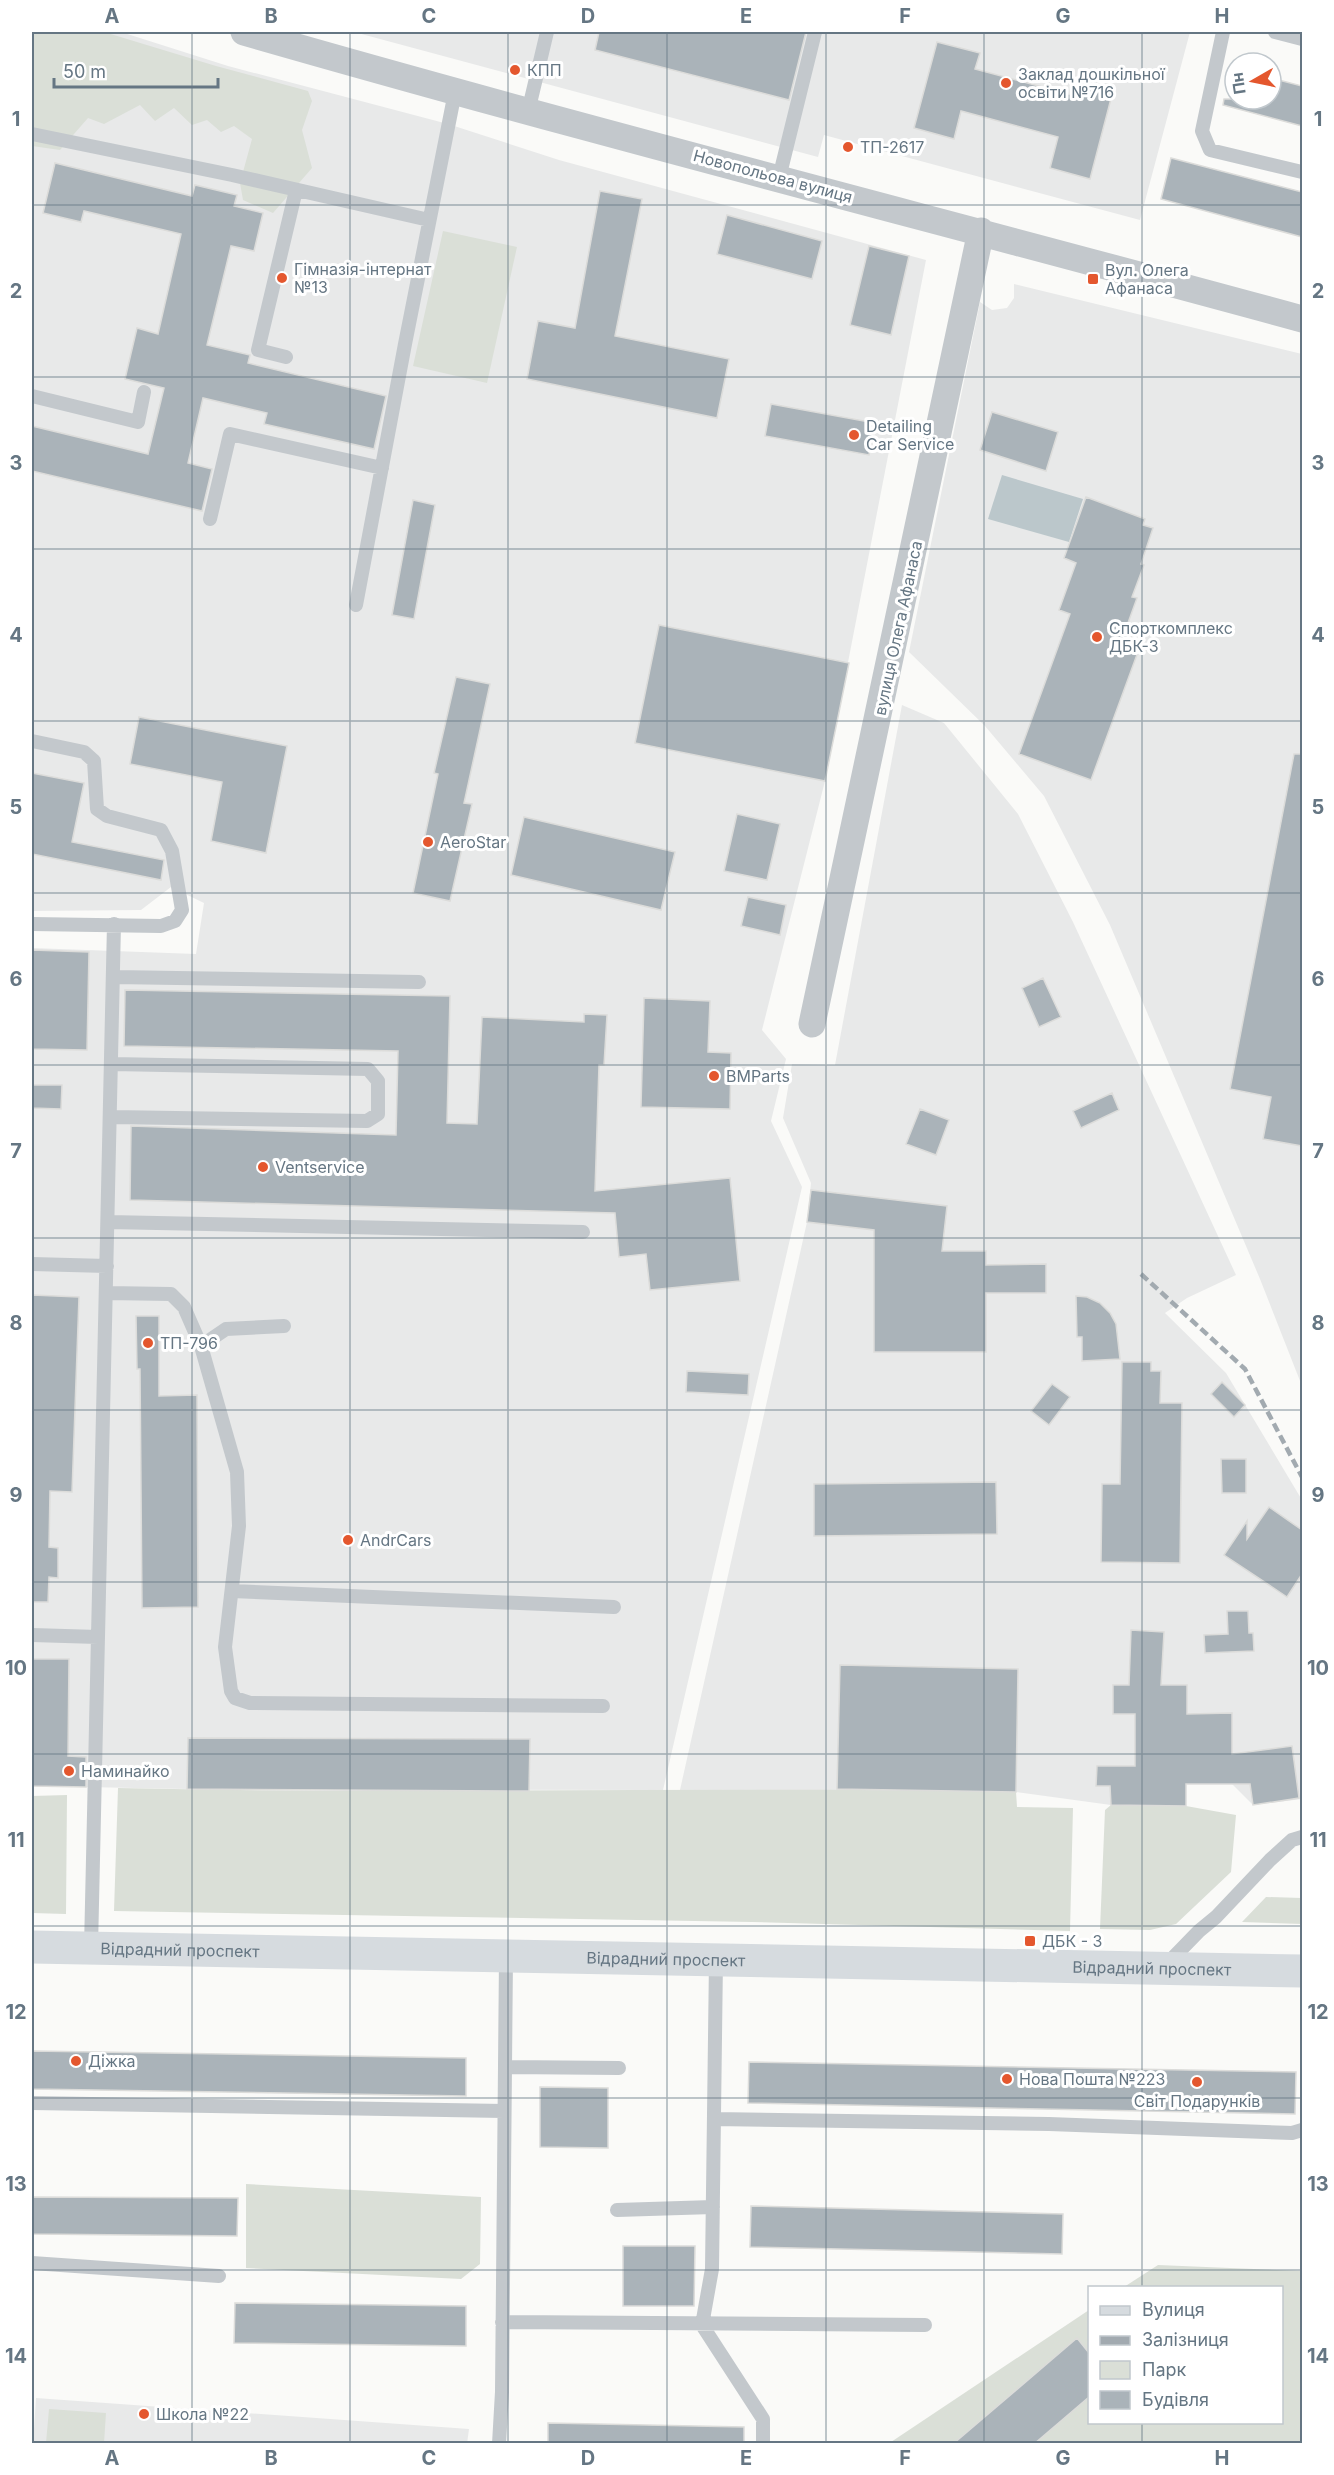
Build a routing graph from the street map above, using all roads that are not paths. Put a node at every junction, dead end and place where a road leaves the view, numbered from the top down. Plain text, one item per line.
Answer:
1 (244, 32) edge
2 (548, 32) edge
3 (815, 32) edge
4 (1223, 32) edge
5 (1275, 32) edge
6 (1302, 39) edge
7 (455, 93) junction
8 (528, 112) junction
9 (32, 134) edge
10 (1302, 172) edge
11 (779, 178) junction
12 (296, 190) junction
13 (429, 220) junction
14 (981, 231) junction
15 (1302, 319) edge
16 (286, 357) dead end
17 (144, 392) dead end
18 (32, 396) edge
19 (382, 468) junction
20 (210, 519) dead end
21 (356, 605) dead end
22 (32, 741) edge
23 (32, 924) edge
24 (114, 924) junction
25 (114, 977) junction
26 (419, 982) dead end
27 (812, 1024) dead end
28 (112, 1065) junction
29 (111, 1117) junction
30 (108, 1222) junction
31 (582, 1232) dead end
32 (32, 1264) edge
33 (107, 1266) junction
34 (106, 1293) junction
35 (284, 1326) dead end
36 (201, 1346) junction
37 (232, 1591) junction
38 (614, 1607) dead end
39 (32, 1635) edge
40 (99, 1637) junction
41 (603, 1706) dead end
42 (1302, 1838) edge
43 (32, 1947) edge
44 (91, 1948) junction
45 (506, 1957) junction
46 (716, 1960) junction
47 (1165, 1967) junction
48 (1302, 1971) edge
49 (505, 2067) junction
50 (619, 2068) dead end
51 (32, 2103) edge
52 (504, 2111) junction
53 (714, 2119) junction
54 (1302, 2130) edge
55 (713, 2208) junction
56 (617, 2210) dead end
57 (32, 2263) edge
58 (219, 2276) dead end
59 (502, 2322) junction
60 (702, 2325) junction
61 (925, 2325) dead end
62 (499, 2444) edge
63 (763, 2444) edge

1 - 7 street, Новопольова вулиця
2 - 8 lane
3 - 11 lane
4 - 10 lane
5 - 6 lane
7 - 8 street, Новопольова вулиця
7 - 13 lane
8 - 11 street, Новопольова вулиця
9 - 12 lane
11 - 14 street, Новопольова вулиця
12 - 13 lane
12 - 16 lane
13 - 19 lane
14 - 15 street, Новопольова вулиця
14 - 27 street, вулиця Олега Афанаса
17 - 18 lane
19 - 20 lane
19 - 21 lane
22 - 24 lane
23 - 24 lane
24 - 25 lane
25 - 26 lane
25 - 28 lane
28 - 29 lane
28 - 29 lane
29 - 30 lane
30 - 31 lane
30 - 33 lane
32 - 33 lane
33 - 34 lane
34 - 36 lane
34 - 40 lane
35 - 36 lane
36 - 37 lane
37 - 38 lane
37 - 41 lane
39 - 40 lane
40 - 44 lane
42 - 47 lane
43 - 44 main road, Відрадний проспект
44 - 45 main road, Відрадний проспект
45 - 46 main road, Відрадний проспект
45 - 49 lane
46 - 47 main road, Відрадний проспект
46 - 53 lane
47 - 48 main road, Відрадний проспект
49 - 50 lane
49 - 52 lane
51 - 52 lane
52 - 59 lane
53 - 54 lane
53 - 55 lane
55 - 56 lane
55 - 60 lane
57 - 58 lane
59 - 60 lane
59 - 62 lane
60 - 61 lane
60 - 63 lane

